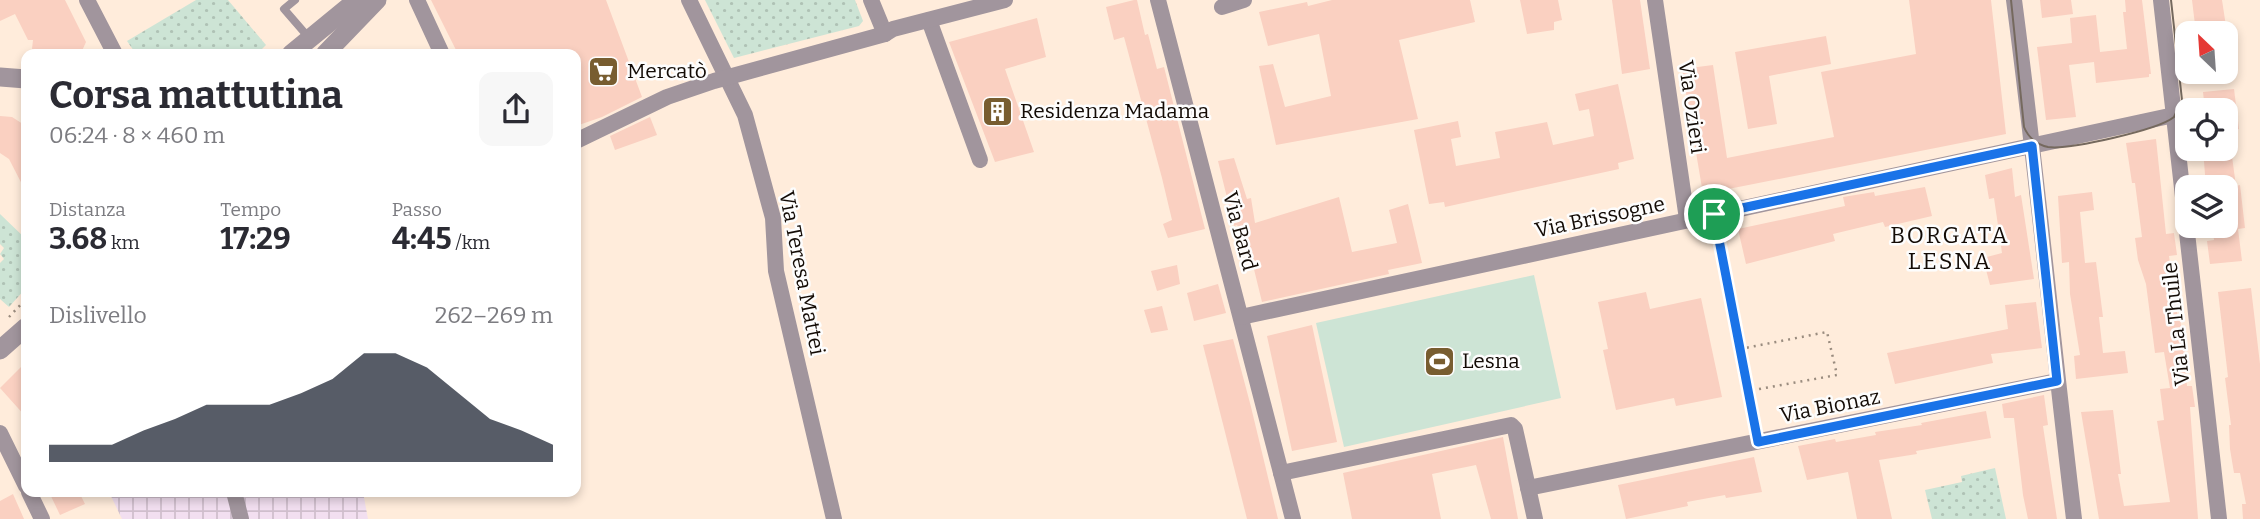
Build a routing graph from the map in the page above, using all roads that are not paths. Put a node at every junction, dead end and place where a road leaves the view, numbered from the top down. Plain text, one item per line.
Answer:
1 (87, 0) edge
2 (295, 0) edge
3 (357, 0) edge
4 (377, 0) edge
5 (416, 0) edge
6 (690, 0) edge
7 (871, 0) edge
8 (1005, 0) edge
9 (1157, 0) edge
10 (1244, 0) edge
11 (1656, 0) edge
12 (2014, 0) edge
13 (2161, 0) edge
14 (1222, 7) dead end
15 (929, 20) junction
16 (884, 34) junction
17 (314, 47) edge
18 (112, 49) edge
19 (330, 49) edge
20 (440, 49) edge
21 (0, 77) edge
22 (728, 78) junction
23 (21, 79) edge
24 (2174, 116) junction
25 (581, 138) edge
26 (2032, 146) junction
27 (980, 160) dead end
28 (1687, 219) junction
29 (1241, 317) junction
30 (21, 332) edge
31 (6, 345) edge
32 (0, 364) edge
33 (2057, 381) junction
34 (0, 433) edge
35 (1281, 472) junction
36 (21, 476) edge
37 (1528, 488) junction
38 (31, 497) edge
39 (235, 497) edge
40 (42, 519) edge
41 (241, 519) edge
42 (834, 519) edge
43 (1293, 519) edge
44 (1535, 519) edge
45 (2074, 519) edge
46 (2219, 519) edge

1 - 18 street
2 - 17 lane
3 - 17 street
4 - 19 street
5 - 20 street
6 - 22 street, Via Teresa Mattei
7 - 16 street
8 - 15 street
9 - 29 street, Via Bard
10 - 14 street
11 - 28 street, Via Ozieri
12 - 26 street
13 - 24 street, Via La Thuile
15 - 16 street
15 - 27 street
16 - 22 street
21 - 23 street
22 - 25 street
22 - 42 street, Via Teresa Mattei
24 - 26 street, Via Brissogne
24 - 46 street, Via La Thuile
26 - 28 street, Via Brissogne
26 - 33 street
28 - 29 street, Via Brissogne
29 - 35 street, Via Bard
30 - 31 street
31 - 32 street
33 - 37 street, Via Bionaz
33 - 45 street
34 - 36 street
35 - 37 street
35 - 43 street, Via Bard
37 - 44 street
38 - 40 street
39 - 41 street

